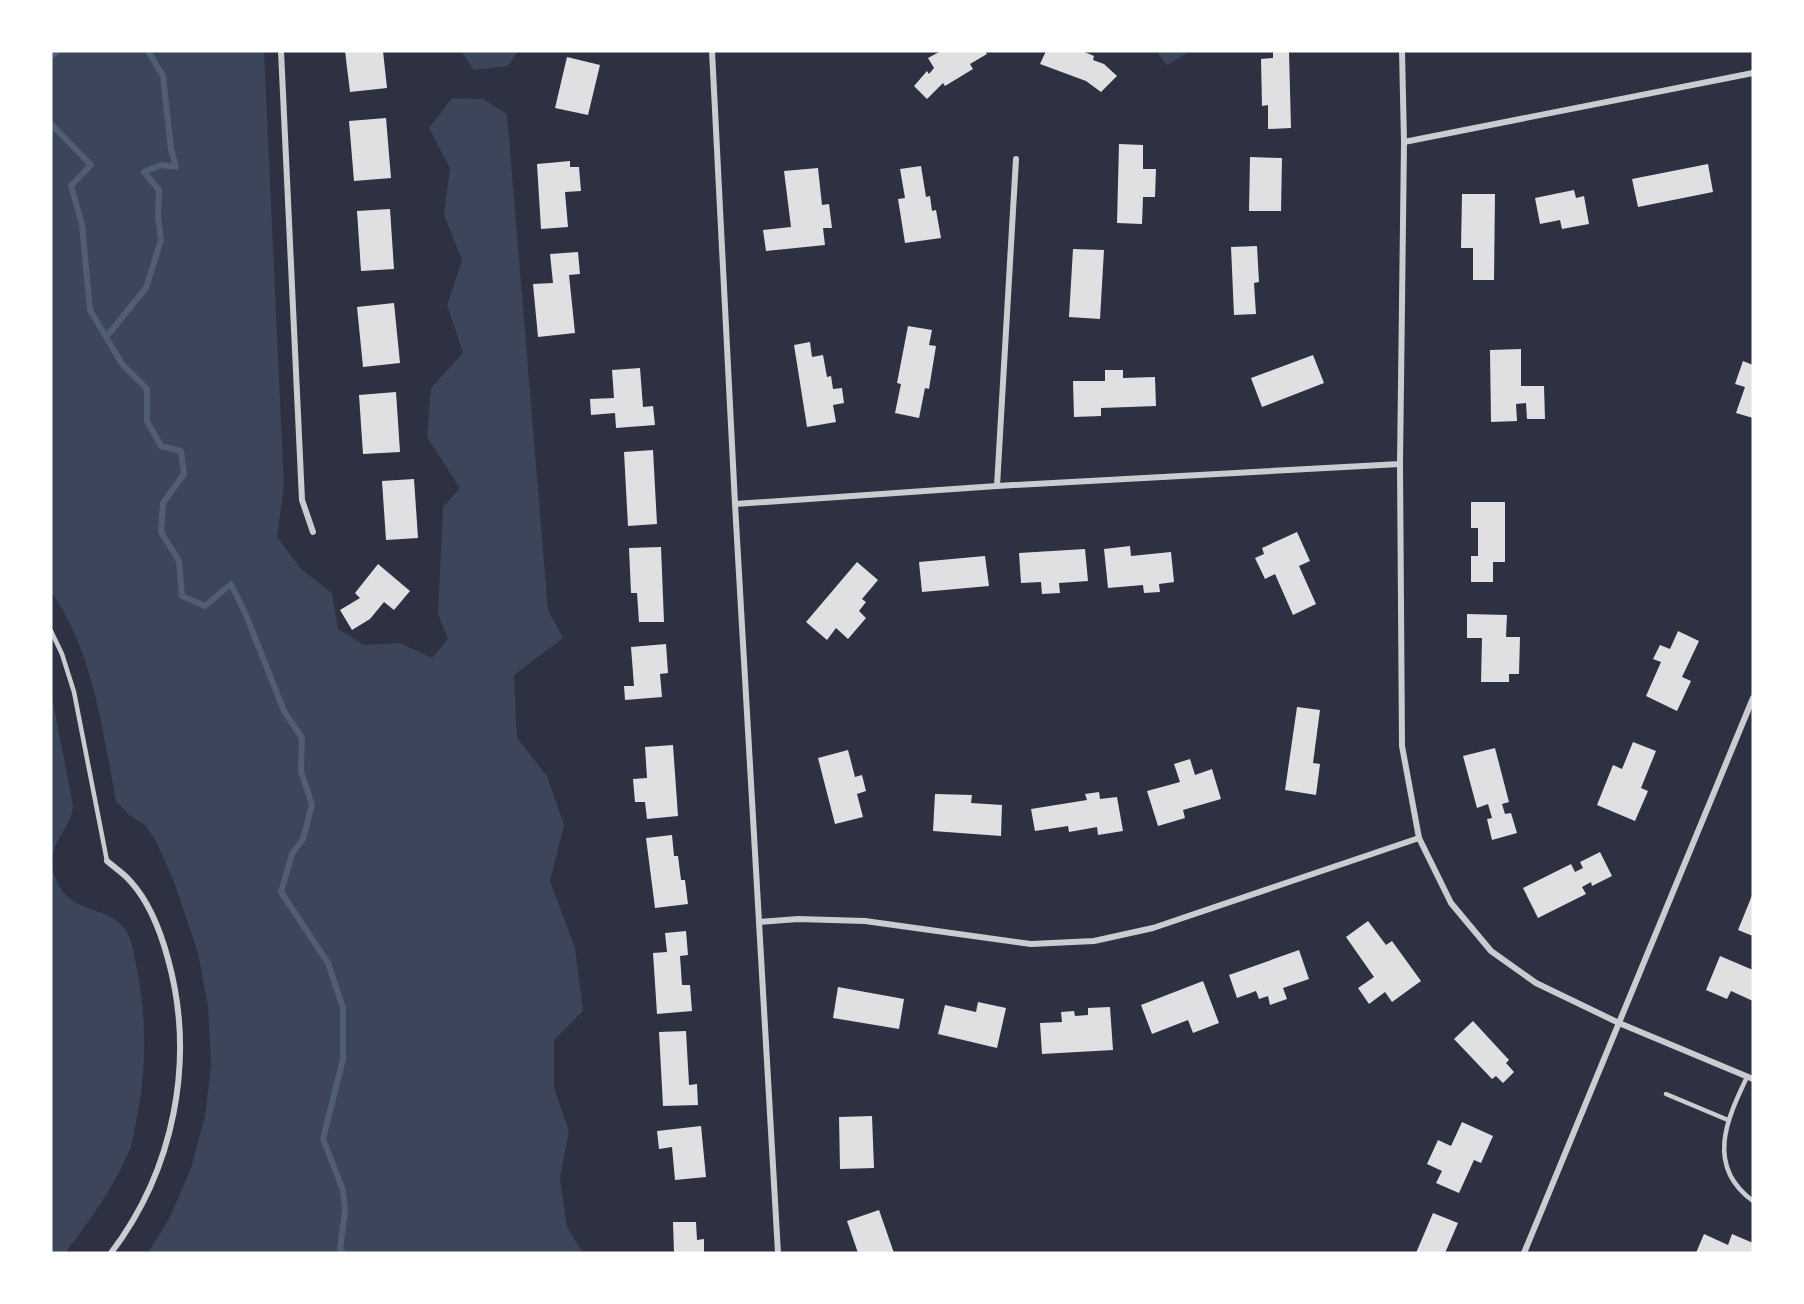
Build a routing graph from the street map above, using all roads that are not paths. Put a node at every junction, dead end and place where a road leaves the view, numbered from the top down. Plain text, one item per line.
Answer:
1 (281, 51) edge
2 (712, 51) edge
3 (1402, 51) edge
4 (1753, 73) edge
5 (1404, 142) junction
6 (1016, 159) dead end
7 (1400, 464) junction
8 (997, 486) junction
9 (735, 504) junction
10 (313, 532) dead end
11 (51, 631) edge
12 (1753, 698) edge
13 (1419, 837) junction
14 (107, 861) joint
15 (759, 922) junction
16 (1618, 1023) junction
17 (1750, 1078) edge
18 (1666, 1094) dead end
19 (1728, 1120) junction
20 (1753, 1201) edge
21 (111, 1253) edge
22 (778, 1253) edge
23 (1524, 1253) edge

1 - 10 street
2 - 9 street
3 - 5 street
4 - 5 street
5 - 7 street
6 - 8 street
7 - 8 street
7 - 13 street
8 - 9 street
9 - 15 street
11 - 14 lane
12 - 16 street
13 - 15 street
13 - 16 street
14 - 21 street
15 - 22 street
16 - 17 street
16 - 23 street
17 - 19 lane
18 - 19 lane
19 - 20 lane

